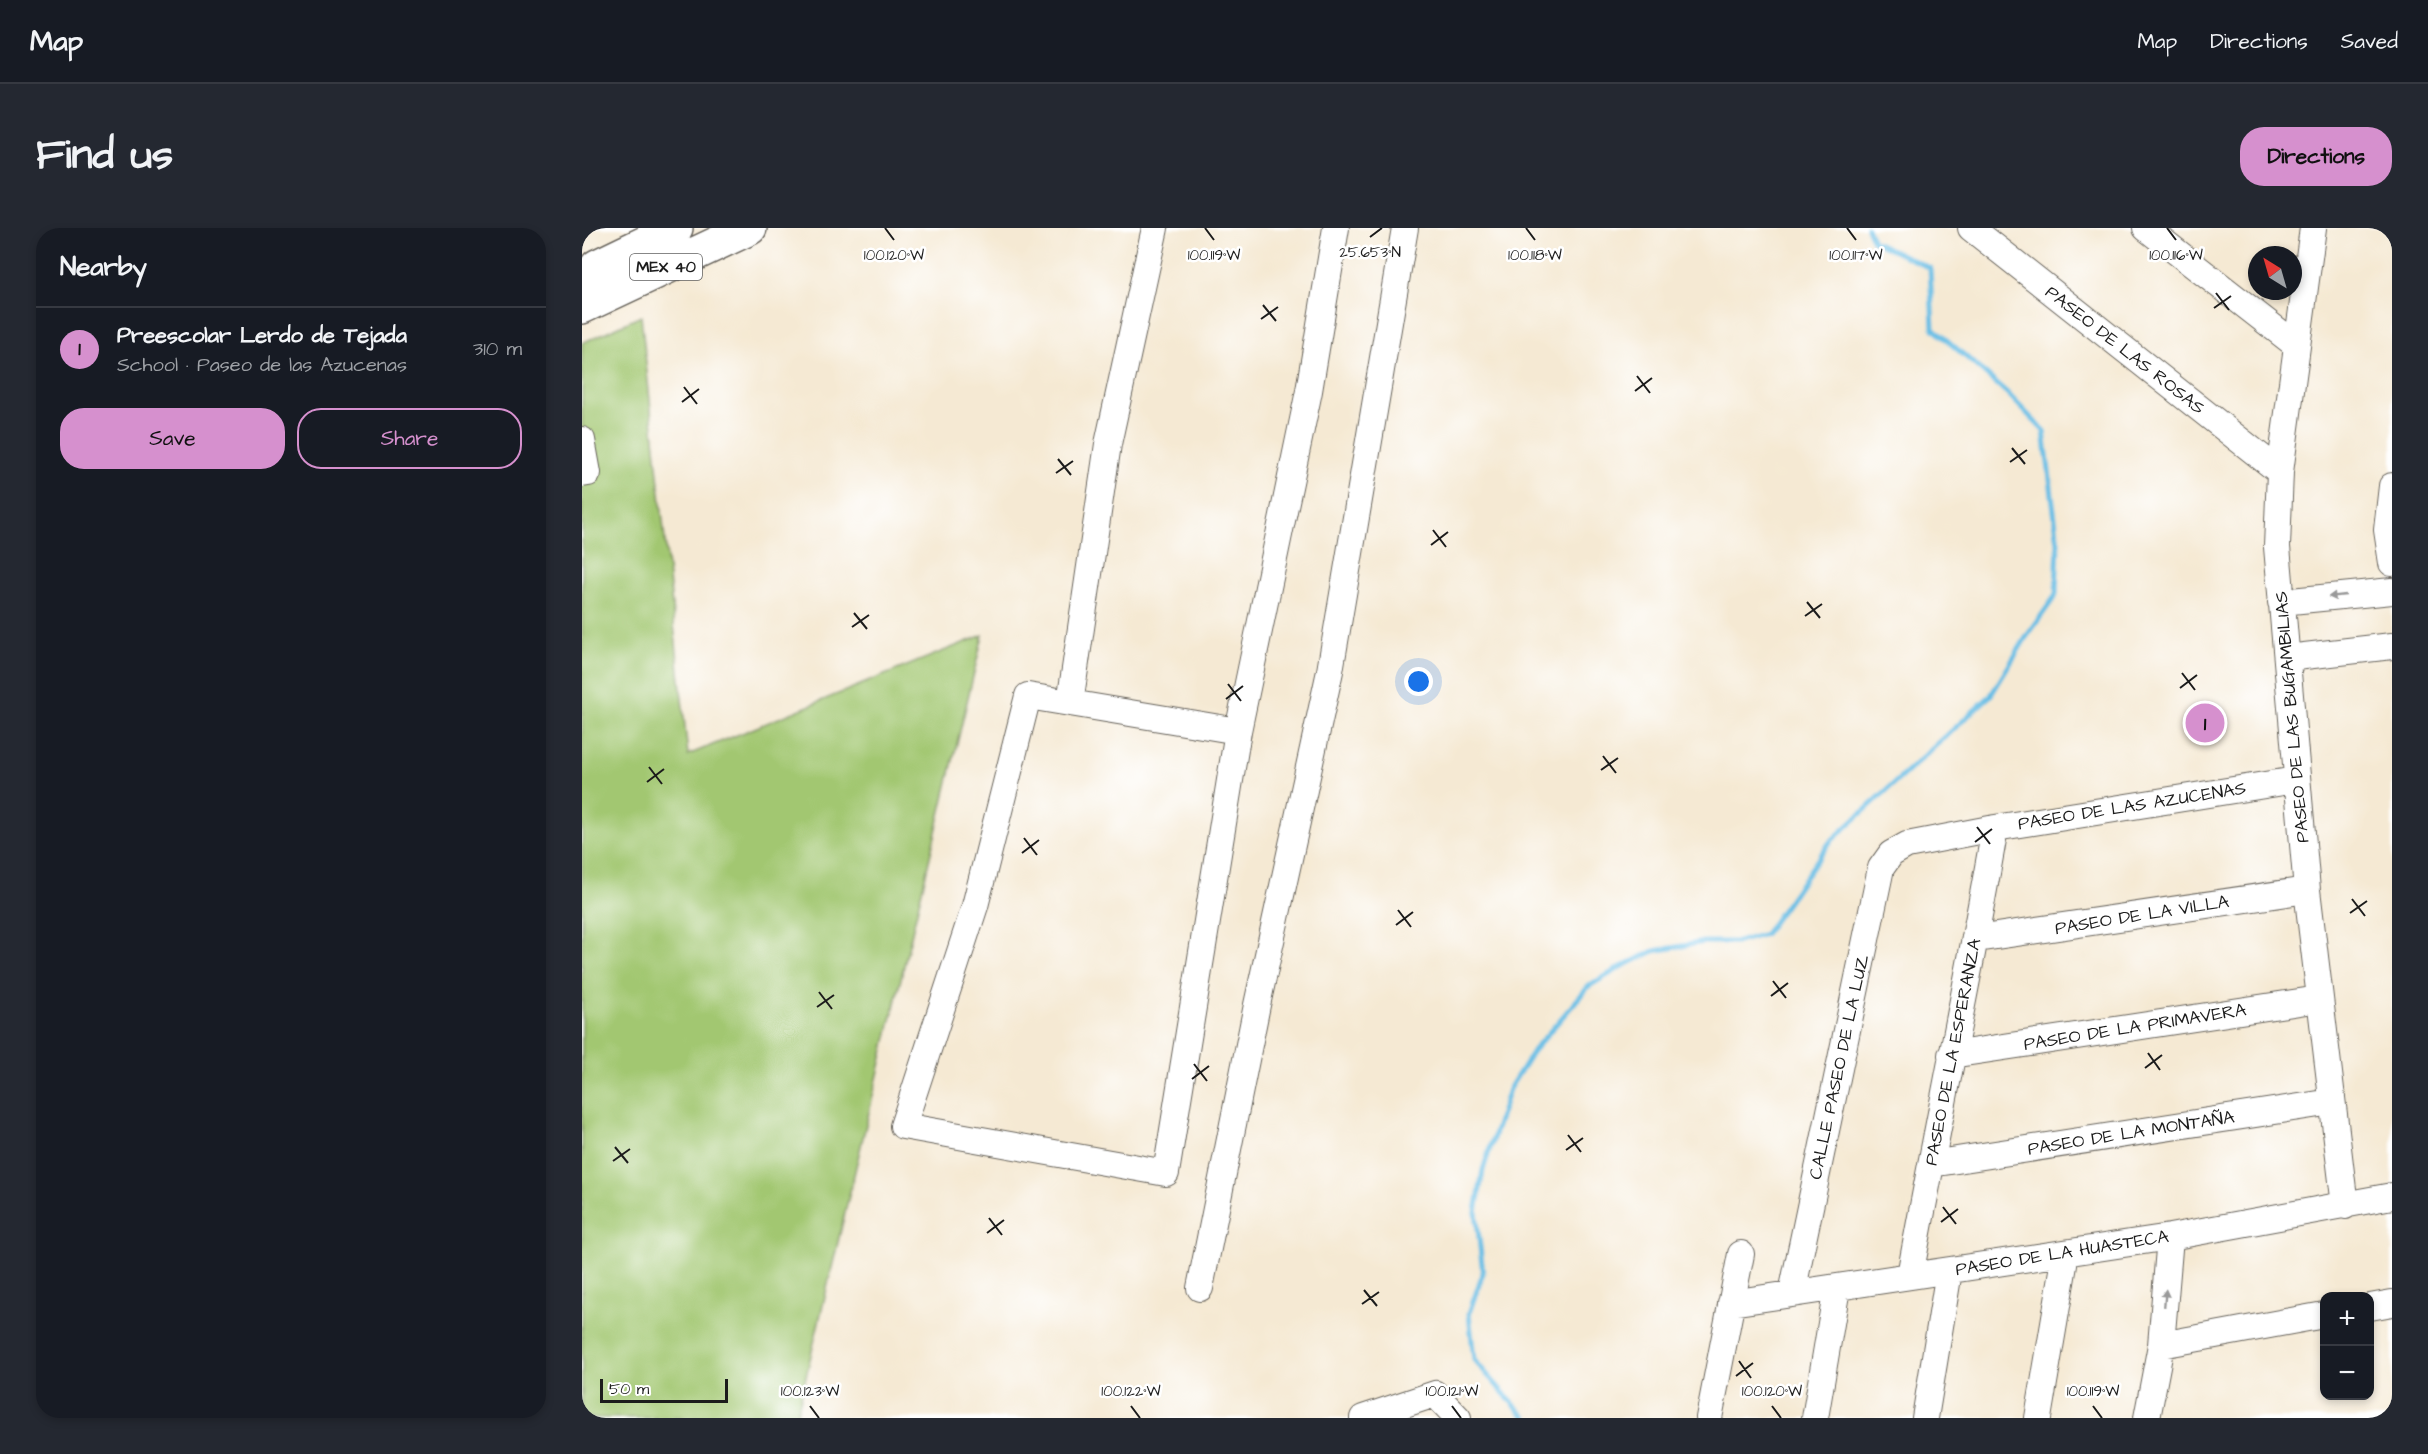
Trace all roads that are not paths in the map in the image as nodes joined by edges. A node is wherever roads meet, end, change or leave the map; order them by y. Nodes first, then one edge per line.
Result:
1 (750, 228) edge
2 (1155, 228) edge
3 (1336, 228) edge
4 (1405, 228) edge
5 (1971, 228) edge
6 (2146, 228) edge
7 (2313, 228) edge
8 (683, 242) edge
9 (582, 275) edge
10 (582, 306) edge
11 (2296, 345) junction
12 (582, 440) edge
13 (2280, 472) junction
14 (582, 474) edge
15 (2392, 486) edge
16 (2392, 563) edge
17 (2392, 591) edge
18 (2281, 602) junction
19 (2392, 646) edge
20 (2287, 658) junction
21 (1070, 703) junction
22 (1238, 731) junction
23 (2296, 780) junction
24 (1995, 828) junction
25 (1899, 849) joint
26 (2307, 890) junction
27 (1976, 939) junction
28 (2319, 999) junction
29 (1951, 1055) junction
30 (2332, 1102) junction
31 (1930, 1164) junction
32 (2392, 1196) edge
33 (2345, 1206) junction
34 (2170, 1237) junction
35 (1741, 1254) dead end
36 (2066, 1254) junction
37 (1949, 1271) junction
38 (1910, 1276) junction
39 (1200, 1288) dead end
40 (1837, 1288) junction
41 (1792, 1293) junction
42 (1731, 1303) junction
43 (2392, 1303) edge
44 (2374, 1306) edge
45 (2320, 1316) edge
46 (2161, 1345) junction
47 (1363, 1418) edge
48 (1458, 1418) edge
49 (1709, 1418) edge
50 (1815, 1418) edge
51 (1925, 1418) edge
52 (2038, 1418) edge
53 (2147, 1418) edge

1 - 8 main road, MEX 40
2 - 21 street
3 - 22 street
4 - 39 street
5 - 13 street, PASEO DE LAS ROSAS
6 - 11 street
7 - 11 street, PASEO DE LAS BUGAMBILIAS
8 - 9 main road
8 - 10 main road, MEX 40
11 - 13 street, PASEO DE LAS BUGAMBILIAS
12 - 14 street
13 - 18 street, PASEO DE LAS BUGAMBILIAS
15 - 16 street
17 -> 18 street
18 - 20 street, PASEO DE LAS BUGAMBILIAS
19 - 20 street
20 - 23 street, PASEO DE LAS BUGAMBILIAS
21 - 22 street
21 - 22 street
23 - 24 street, PASEO DE LAS AZUCENAS
23 - 26 street, PASEO DE LAS BUGAMBILIAS
24 - 25 street, PASEO DE LAS AZUCENAS
24 - 27 street, PASEO DE LA ESPERANZA
25 - 41 street, CALLE PASEO DE LA LUZ
26 - 27 street, PASEO DE LA VILLA
26 - 28 street, PASEO DE LAS BUGAMBILIAS
27 - 29 street, PASEO DE LA ESPERANZA
28 - 29 street, PASEO DE LA PRIMAVERA
28 - 30 street, PASEO DE LAS BUGAMBILIAS
29 - 31 street, PASEO DE LA ESPERANZA
30 - 31 street, PASEO DE LA MONTAÑA
30 - 33 street, PASEO DE LAS BUGAMBILIAS
31 - 38 street, PASEO DE LA ESPERANZA
32 - 33 street, PASEO DE LA HUASTECA
33 - 34 street, PASEO DE LA HUASTECA
34 - 36 street, PASEO DE LA HUASTECA
46 -> 34 street
35 - 42 street
36 - 37 street, PASEO DE LA HUASTECA
36 - 52 street
37 - 38 street, PASEO DE LA HUASTECA
37 - 51 street
38 - 40 street, PASEO DE LA HUASTECA
40 - 41 street, PASEO DE LA HUASTECA
40 - 50 street
41 - 42 street, PASEO DE LA HUASTECA
42 - 49 street
43 - 44 street
45 - 46 street
46 - 53 street
47 - 48 street

